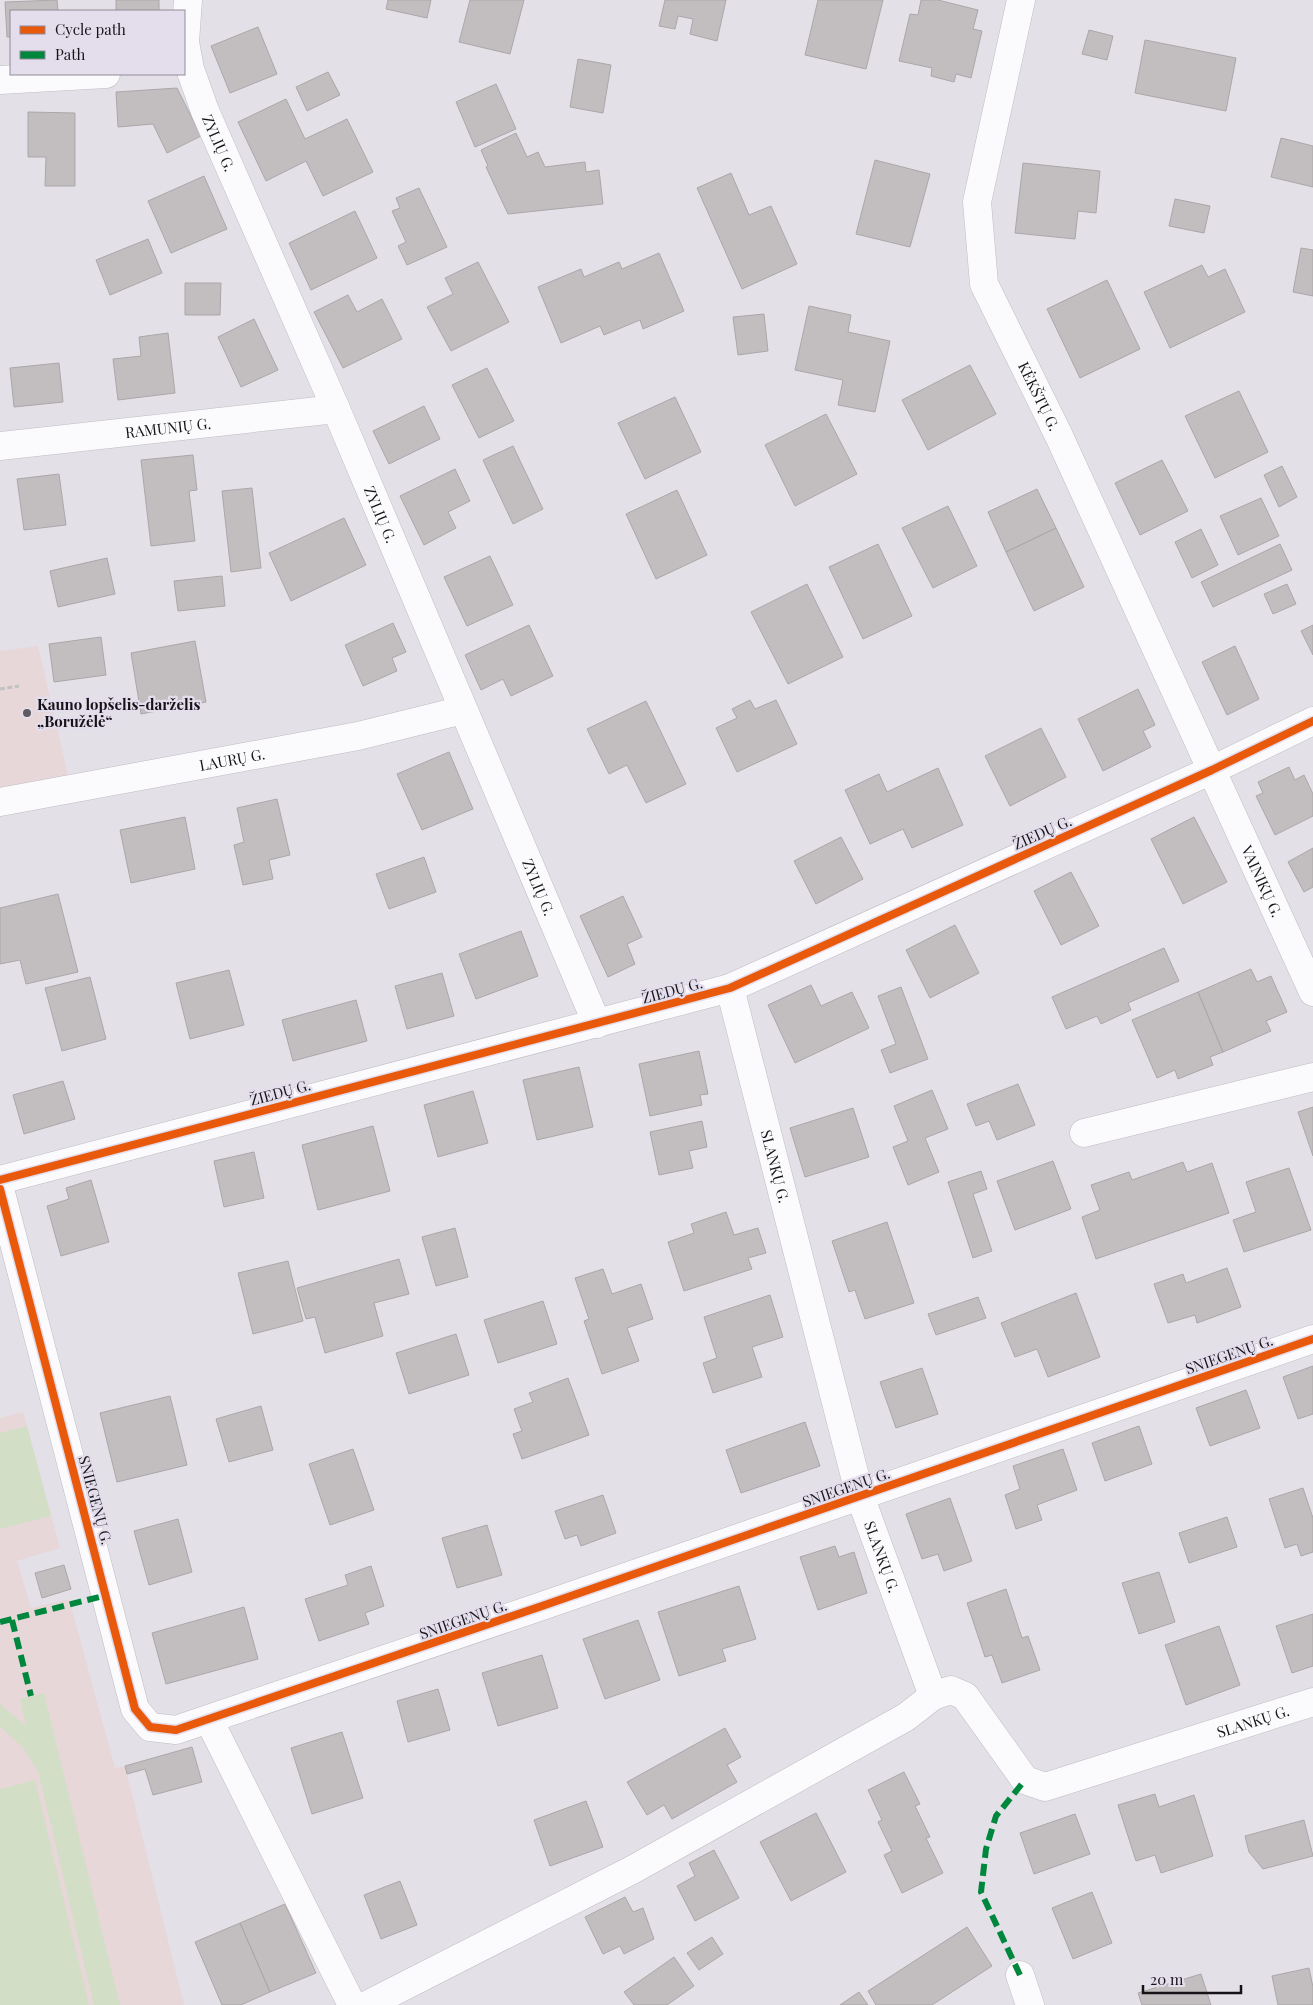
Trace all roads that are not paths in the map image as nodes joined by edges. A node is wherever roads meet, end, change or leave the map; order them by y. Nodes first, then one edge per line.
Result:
1 (188, 0) edge
2 (1021, 0) edge
3 (187, 69) edge
4 (88, 75) edge
5 (0, 80) edge
6 (336, 409) junction
7 (0, 446) edge
8 (463, 710) junction
9 (1313, 721) edge
10 (1212, 770) junction
11 (0, 802) edge
12 (730, 988) junction
13 (1313, 992) edge
14 (597, 1024) junction
15 (1313, 1077) edge
16 (1084, 1133) dead end
17 (0, 1180) edge
18 (0, 1189) edge
19 (1313, 1339) edge
20 (860, 1496) junction
21 (933, 1696) junction
22 (1313, 1702) edge
23 (209, 1720) junction
24 (1020, 1975) dead end
25 (352, 2005) edge
26 (367, 2005) edge
27 (1030, 2005) edge

1 - 3 street, ZYLIŲ G.
2 - 10 street, KĖKŠTŲ G.
3 - 6 street, ZYLIŲ G.
4 - 5 street
6 - 7 street, RAMUNIŲ G.
6 - 8 street, ZYLIŲ G.
8 - 11 street, LAURŲ G.
8 - 14 street, ZYLIŲ G.
9 - 10 street, ŽIEDŲ G.
10 - 12 street, ŽIEDŲ G.
10 - 13 street, VAINIKŲ G.
12 - 14 street, ŽIEDŲ G.
12 - 20 street, SLANKŲ G.
14 - 17 street, ŽIEDŲ G.
15 - 16 street
18 - 23 street, SNIEGENŲ G.
19 - 20 street, SNIEGENŲ G.
20 - 21 street, SLANKŲ G.
20 - 23 street, SNIEGENŲ G.
21 - 22 street, SLANKŲ G.
21 - 26 street
23 - 25 street
24 - 27 street

